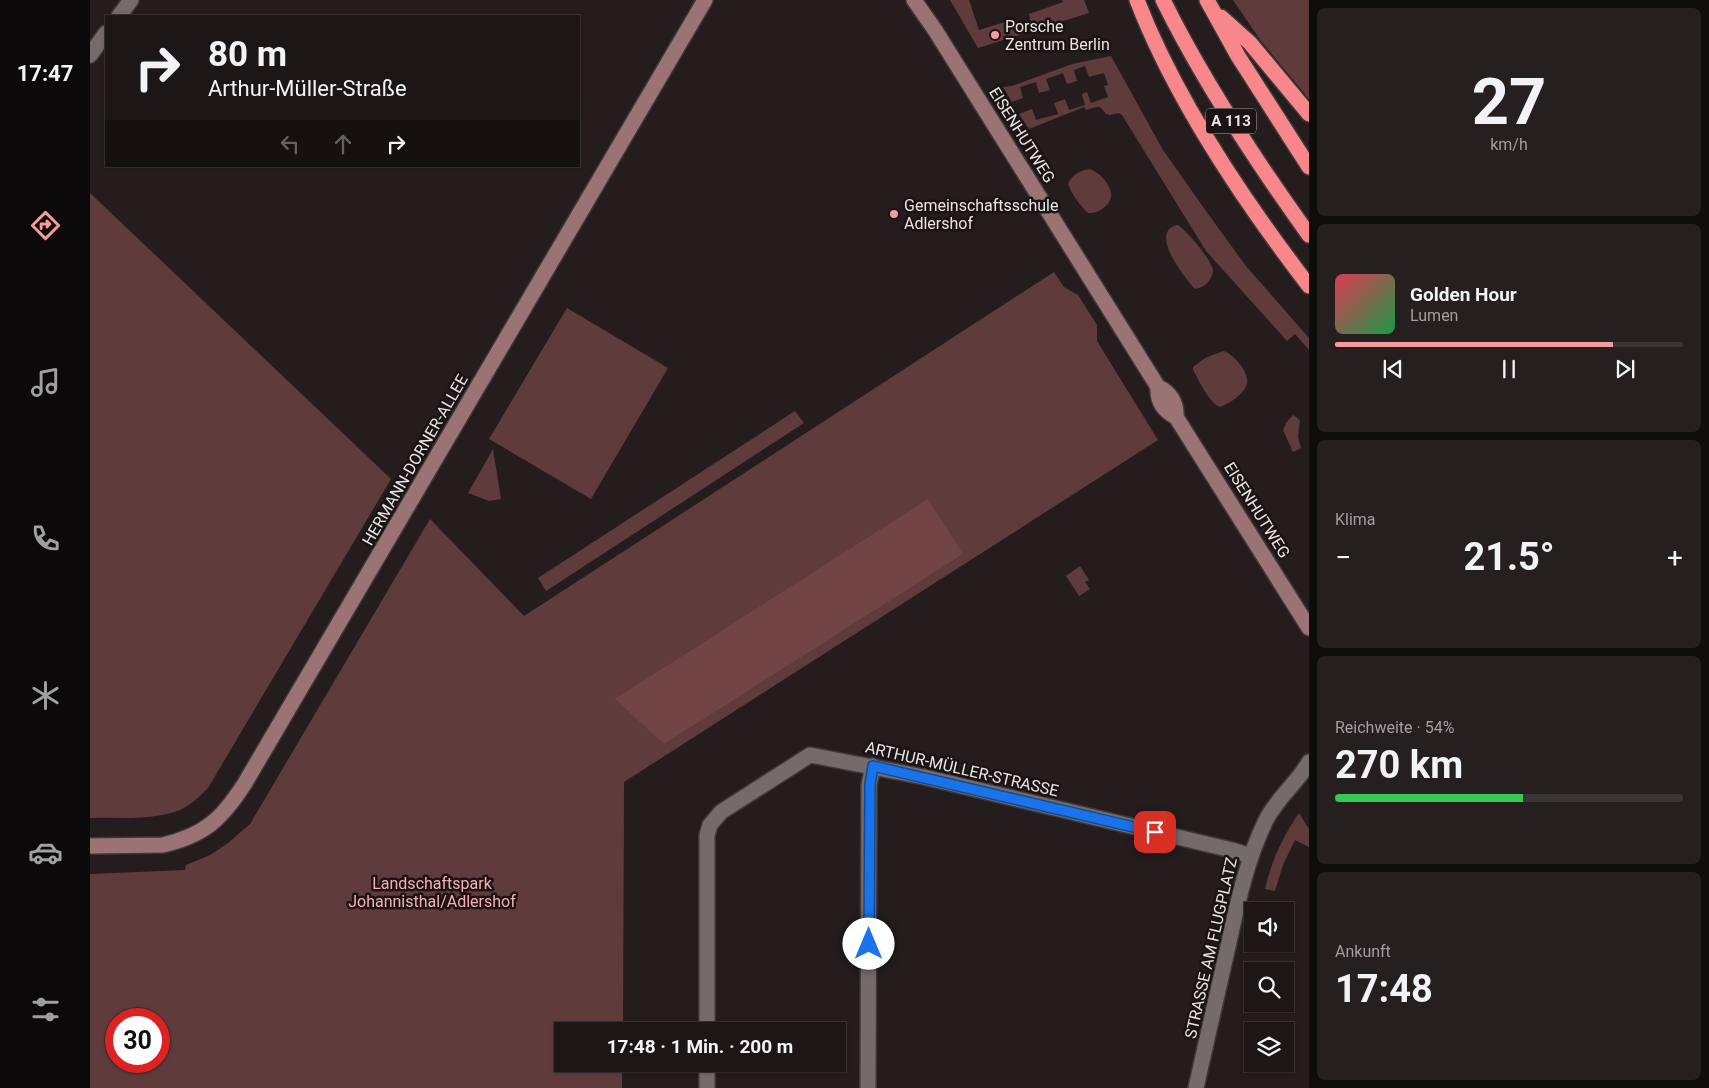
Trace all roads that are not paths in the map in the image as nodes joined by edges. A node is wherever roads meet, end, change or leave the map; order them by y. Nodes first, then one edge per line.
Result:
1 (131, 0) edge
2 (705, 0) edge
3 (914, 0) edge
4 (922, 0) edge
5 (1137, 0) edge
6 (1163, 0) edge
7 (1209, 4) edge
8 (120, 15) edge
9 (935, 30) junction
10 (105, 34) edge
11 (90, 55) edge
12 (1309, 114) edge
13 (1309, 167) edge
14 (1309, 235) edge
15 (1309, 286) edge
16 (1308, 626) edge
17 (873, 766) junction
18 (1307, 767) edge
19 (90, 846) edge
20 (1250, 856) junction
21 (707, 1022) edge
22 (707, 1072) edge
23 (707, 1088) edge
24 (868, 1088) edge
25 (1196, 1088) edge

1 - 8 street
2 - 19 street, HERMANN-DORNER-ALLEE
3 - 9 street, EISENHUTWEG
4 - 9 street, EISENHUTWEG
5 - 15 highway
6 - 14 highway, A 113
7 - 12 highway
7 - 13 highway, A 113
9 - 16 street, EISENHUTWEG
10 - 11 street
17 - 20 street, ARTHUR-MÜLLER-STRASSE
17 - 21 street, ARTHUR-MÜLLER-STRASSE
17 - 24 street
18 - 20 street, STRASSE AM FLUGPLATZ
20 - 25 street, STRASSE AM FLUGPLATZ
22 - 23 street

